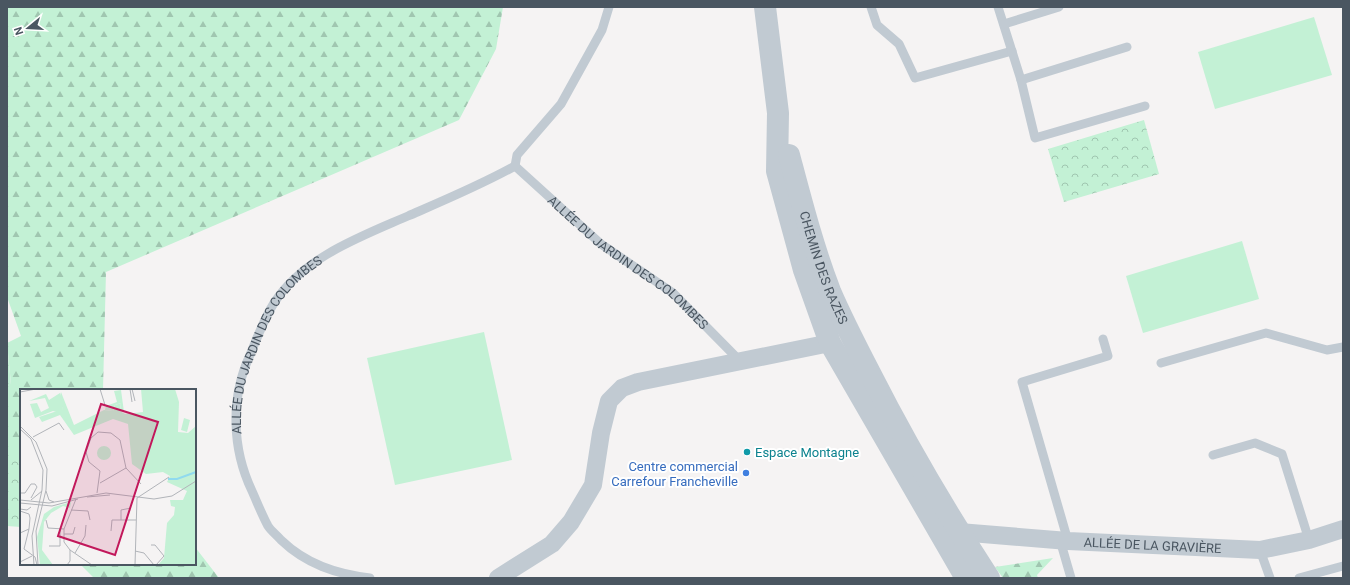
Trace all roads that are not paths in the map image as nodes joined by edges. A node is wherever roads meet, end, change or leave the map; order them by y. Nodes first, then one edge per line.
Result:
1 (609, 7) edge
2 (764, 7) edge
3 (871, 7) edge
4 (998, 7) edge
5 (1059, 7) edge
6 (1004, 24) junction
7 (1127, 47) dead end
8 (1012, 51) junction
9 (1021, 80) junction
10 (1145, 106) dead end
11 (778, 113) junction
12 (515, 166) junction
13 (1103, 339) dead end
14 (830, 343) junction
15 (1343, 346) edge
16 (739, 360) junction
17 (1161, 363) dead end
18 (891, 414) junction
19 (1213, 455) dead end
20 (900, 463) junction
21 (1343, 529) edge
22 (959, 532) junction
23 (1064, 540) junction
24 (1309, 540) junction
25 (1260, 550) junction
26 (1343, 566) edge
27 (370, 578) edge
28 (498, 578) edge
29 (966, 578) edge
30 (989, 578) edge
31 (1071, 578) edge
32 (1270, 578) edge
33 (1299, 578) edge

1 - 12 lane
2 - 11 street, CHEMIN DES RAZES
3 - 8 lane
4 - 6 lane
5 - 6 lane
6 - 8 lane
7 - 9 lane
8 - 9 lane
9 - 10 lane
11 - 14 street, CHEMIN DES RAZES
11 - 18 street, CHEMIN DES RAZES
12 - 16 lane, ALLÉE DU JARDIN DES COLOMBES
12 - 27 lane, ALLÉE DU JARDIN DES COLOMBES
13 - 23 lane
14 - 16 street
14 - 18 street, CHEMIN DES RAZES
14 - 20 street, CHEMIN DES RAZES
15 - 17 lane
16 - 28 street
18 - 22 street, CHEMIN DES RAZES
19 - 24 lane
20 - 22 street, CHEMIN DES RAZES
20 - 29 street, CHEMIN DES RAZES
21 - 24 street, ALLÉE DE LA GRAVIÈRE
22 - 23 street, ALLÉE DE LA GRAVIÈRE
22 - 30 street, CHEMIN DES RAZES
23 - 25 street, ALLÉE DE LA GRAVIÈRE
23 - 31 lane
24 - 25 street, ALLÉE DE LA GRAVIÈRE
25 - 32 lane
26 - 33 lane

